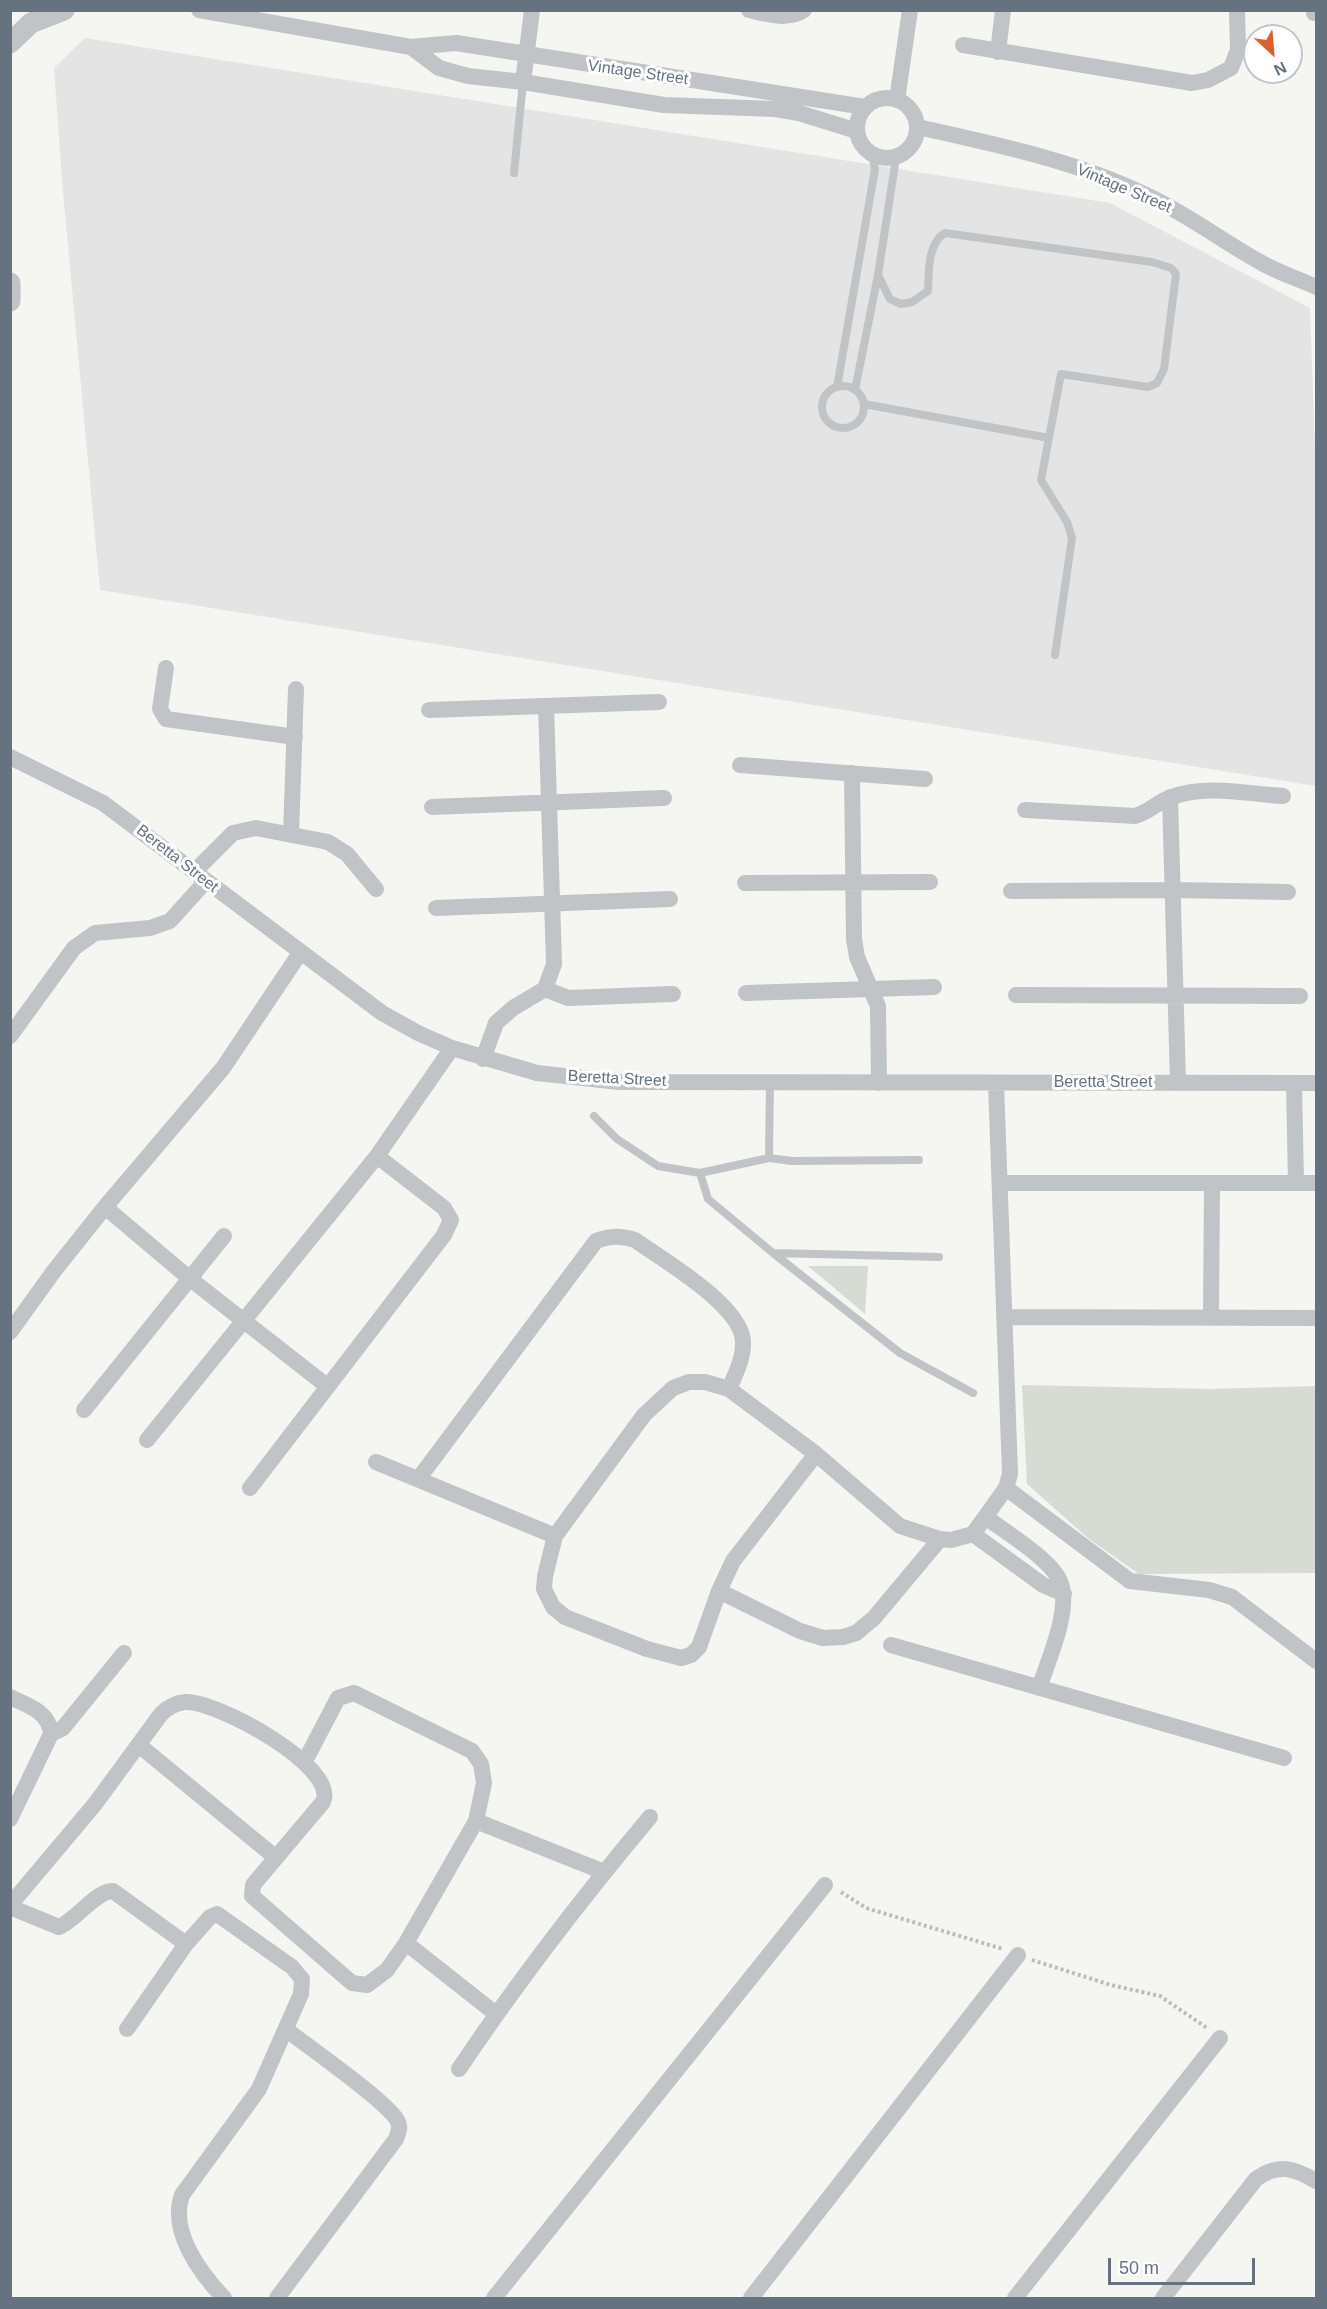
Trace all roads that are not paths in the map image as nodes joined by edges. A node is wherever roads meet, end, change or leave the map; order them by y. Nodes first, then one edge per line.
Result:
1 (64, 10) edge
2 (199, 10) edge
3 (532, 10) edge
4 (749, 10) edge
5 (804, 10) edge
6 (910, 10) edge
7 (1003, 10) edge
8 (1237, 10) edge
9 (10, 43) edge
10 (963, 45) dead end
11 (411, 47) junction
12 (998, 52) junction
13 (526, 56) junction
14 (524, 82) junction
15 (897, 100) junction
16 (865, 106) junction
17 (918, 126) junction
18 (857, 131) junction
19 (872, 155) junction
20 (896, 158) junction
21 (514, 173) dead end
22 (878, 275) junction
23 (10, 283) edge
24 (1317, 286) edge
25 (10, 301) edge
26 (837, 387) junction
27 (855, 390) junction
28 (864, 404) junction
29 (1049, 438) junction
30 (1055, 655) dead end
31 (166, 668) dead end
32 (296, 689) dead end
33 (659, 702) dead end
34 (546, 706) junction
35 (429, 710) dead end
36 (294, 736) junction
37 (10, 757) edge
38 (740, 765) dead end
39 (852, 773) junction
40 (925, 778) dead end
41 (1283, 796) dead end
42 (1170, 797) junction
43 (664, 798) dead end
44 (548, 803) junction
45 (432, 807) dead end
46 (1025, 810) dead end
47 (291, 835) junction
48 (200, 876) junction
49 (853, 882) junction
50 (930, 882) dead end
51 (745, 884) dead end
52 (376, 889) dead end
53 (1174, 890) junction
54 (1011, 891) dead end
55 (1288, 892) dead end
56 (670, 898) dead end
57 (552, 903) junction
58 (436, 908) dead end
59 (300, 953) junction
60 (934, 987) dead end
61 (545, 988) junction
62 (872, 989) junction
63 (746, 993) dead end
64 (673, 994) dead end
65 (1016, 995) dead end
66 (1176, 996) junction
67 (1300, 996) dead end
68 (10, 1036) edge
69 (452, 1048) junction
70 (483, 1059) junction
71 (770, 1082) junction
72 (879, 1083) junction
73 (996, 1083) junction
74 (1178, 1083) junction
75 (1294, 1083) junction
76 (1317, 1083) edge
77 (594, 1116) dead end
78 (377, 1156) junction
79 (769, 1158) junction
80 (919, 1160) dead end
81 (700, 1173) junction
82 (1000, 1183) junction
83 (1212, 1183) junction
84 (1317, 1183) edge
85 (1296, 1184) junction
86 (105, 1208) junction
87 (224, 1236) dead end
88 (773, 1253) junction
89 (939, 1257) dead end
90 (189, 1278) junction
91 (1004, 1317) junction
92 (1211, 1318) junction
93 (1317, 1318) edge
94 (242, 1320) junction
95 (10, 1332) edge
96 (327, 1386) junction
97 (729, 1389) junction
98 (973, 1393) dead end
99 (84, 1410) dead end
100 (147, 1440) dead end
101 (816, 1454) junction
102 (376, 1462) dead end
103 (419, 1478) junction
104 (250, 1488) dead end
105 (1006, 1488) junction
106 (987, 1518) junction
107 (972, 1534) junction
108 (555, 1536) junction
109 (940, 1539) junction
110 (719, 1591) junction
111 (1064, 1594) junction
112 (891, 1645) dead end
113 (124, 1653) dead end
114 (1317, 1661) edge
115 (1039, 1689) junction
116 (10, 1697) edge
117 (51, 1734) junction
118 (140, 1746) junction
119 (1284, 1758) dead end
120 (304, 1761) junction
121 (650, 1817) dead end
122 (10, 1819) edge
123 (476, 1821) junction
124 (275, 1857) junction
125 (604, 1872) junction
126 (825, 1885) dead end
127 (10, 1906) edge
128 (186, 1944) junction
129 (406, 1944) junction
130 (1018, 1954) dead end
131 (496, 2014) junction
132 (127, 2029) dead end
133 (287, 2030) junction
134 (1220, 2038) dead end
135 (459, 2069) dead end
136 (1317, 2181) edge
137 (224, 2298) edge
138 (277, 2298) edge
139 (494, 2298) edge
140 (751, 2298) edge
141 (1016, 2298) edge
142 (1163, 2298) edge

1 - 9 street
2 - 11 street, Vintage Street
3 - 13 street
4 - 5 street
6 - 15 street
7 - 12 street
8 - 12 street
10 - 12 street
11 - 13 street, Vintage Street
11 - 14 street, Vintage Street
13 - 14 street
13 - 16 street, Vintage Street
14 - 18 street, Vintage Street
14 - 21 lane
15 - 16 street
15 - 17 street
16 - 18 street
17 - 20 street
17 - 24 street, Vintage Street
18 - 19 street
19 - 20 street
19 - 26 lane
20 - 22 lane
22 - 27 lane
22 - 29 lane
23 - 25 street
26 - 27 lane
26 - 28 lane
27 - 28 lane
28 - 29 lane
29 - 30 lane
31 - 36 street
32 - 36 street
33 - 34 street
34 - 35 street
34 - 44 street
36 - 47 street
37 - 48 street, Beretta Street
38 - 39 street
39 - 40 street
39 - 49 street
41 - 42 street
42 - 46 street
42 - 53 street
43 - 44 street
44 - 45 street
44 - 57 street
47 - 48 street
47 - 52 street
48 - 59 street, Beretta Street
48 - 68 street
49 - 50 street
49 - 51 street
49 - 62 street
53 - 54 street
53 - 55 street
53 - 66 street
56 - 57 street
57 - 58 street
57 - 61 street
59 - 69 street, Beretta Street
59 - 86 street
60 - 62 street
61 - 64 street
61 - 70 street
62 - 63 street
62 - 72 street
65 - 66 street
66 - 67 street
66 - 74 street
69 - 70 street, Beretta Street
69 - 78 street
70 - 71 street, Beretta Street
71 - 72 street, Beretta Street
71 - 79 lane
72 - 73 street, Beretta Street
73 - 74 street, Beretta Street
73 - 82 street
74 - 75 street, Beretta Street
75 - 76 street, Beretta Street
75 - 85 street
77 - 81 lane
78 - 94 street
78 - 96 street
79 - 80 lane
79 - 81 lane
81 - 88 lane
82 - 83 street
82 - 91 street
83 - 85 street
83 - 92 street
84 - 85 street
86 - 90 street
86 - 95 street
87 - 90 street
88 - 89 lane
88 - 98 lane
90 - 94 street
90 - 99 street
91 - 92 street
91 - 105 street
92 - 93 street
94 - 96 street
94 - 100 street
96 - 104 street
97 - 101 street
97 - 103 street
97 - 108 street
101 - 109 street
101 - 110 street
102 - 103 street
103 - 108 street
105 - 106 street
105 - 114 street
106 - 107 street
106 - 111 street
107 - 109 street
107 - 111 street
108 - 110 street
109 - 110 street
111 - 115 street
112 - 115 street
113 - 117 street
115 - 119 street
116 - 117 street
117 - 122 street
118 - 120 street
118 - 124 street
118 - 127 street
120 - 123 street
120 - 124 street
121 - 125 street
123 - 125 street
123 - 129 street
124 - 129 street
125 - 131 street
126 - 139 street
127 - 128 street
128 - 132 street
128 - 133 street
129 - 131 street
130 - 140 street
131 - 135 street
133 - 137 street
133 - 138 street
134 - 141 street
136 - 142 street

